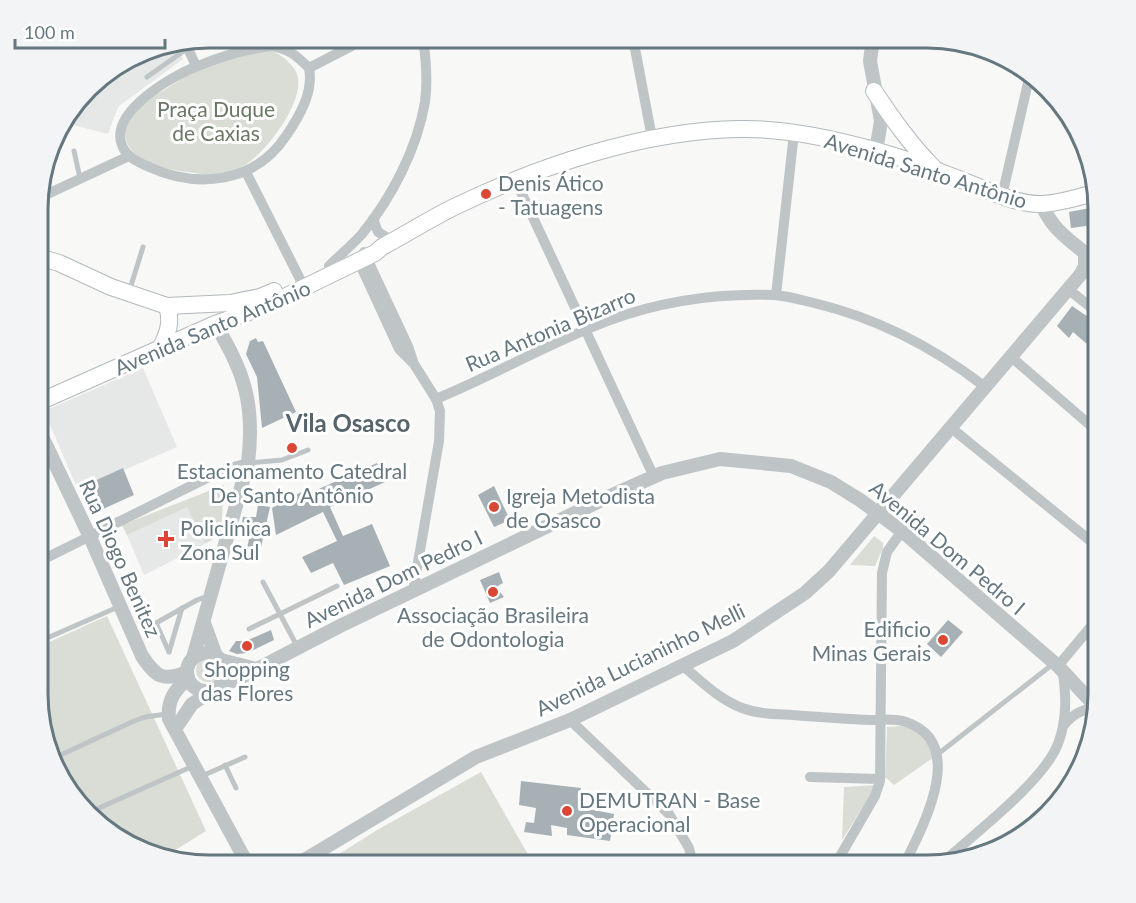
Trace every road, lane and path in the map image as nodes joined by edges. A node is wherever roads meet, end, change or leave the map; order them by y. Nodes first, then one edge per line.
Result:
1 (260, 48) edge
2 (285, 48) edge
3 (348, 48) edge
4 (424, 48) edge
5 (635, 48) edge
6 (872, 48) edge
7 (188, 49) edge
8 (179, 51) edge
9 (196, 66) junction
10 (309, 68) junction
11 (147, 77) dead end
12 (1028, 83) edge
13 (874, 91) junction
14 (794, 132) junction
15 (652, 138) junction
16 (74, 151) dead end
17 (876, 151) junction
18 (129, 156) junction
19 (935, 170) junction
20 (246, 172) junction
21 (80, 179) junction
22 (516, 181) junction
23 (49, 193) edge
24 (1087, 195) edge
25 (1002, 196) junction
26 (1041, 204) junction
27 (373, 219) junction
28 (388, 244) junction
29 (143, 247) dead end
30 (1085, 253) junction
31 (1088, 255) edge
32 (361, 256) junction
33 (48, 260) edge
34 (329, 266) junction
35 (300, 279) junction
36 (1068, 289) junction
37 (129, 294) junction
38 (776, 295) junction
39 (167, 306) junction
40 (1088, 306) edge
41 (215, 324) junction
42 (586, 330) junction
43 (161, 347) junction
44 (1011, 356) junction
45 (984, 386) junction
46 (48, 398) edge
47 (436, 399) junction
48 (1088, 423) edge
49 (950, 427) junction
50 (48, 447) edge
51 (308, 450) dead end
52 (248, 463) junction
53 (654, 477) junction
54 (877, 512) junction
55 (902, 531) junction
56 (90, 537) junction
57 (1088, 539) edge
58 (48, 557) edge
59 (263, 582) dead end
60 (337, 586) dead end
61 (413, 591) junction
62 (212, 594) junction
63 (119, 606) junction
64 (183, 608) junction
65 (280, 614) junction
66 (204, 623) junction
67 (249, 629) dead end
68 (1088, 631) edge
69 (48, 638) edge
70 (298, 647) junction
71 (194, 658) junction
72 (218, 658) junction
73 (683, 666) junction
74 (1059, 667) junction
75 (256, 669) junction
76 (187, 675) junction
77 (216, 688) junction
78 (1088, 698) edge
79 (1087, 710) edge
80 (168, 713) junction
81 (570, 720) junction
82 (881, 720) junction
83 (1063, 726) junction
84 (175, 729) junction
85 (938, 754) junction
86 (61, 755) edge
87 (245, 757) dead end
88 (225, 765) junction
89 (197, 771) junction
90 (810, 777) dead end
91 (880, 779) junction
92 (236, 788) dead end
93 (97, 809) edge
94 (953, 853) edge
95 (243, 855) edge
96 (313, 855) edge
97 (691, 855) edge
98 (841, 855) edge
99 (908, 855) edge

1 - 9 street
2 - 10 street
3 - 10 street
4 - 27 street
5 - 15 street
6 - 13 street
7 - 9 street
8 - 11 lane
9 - 18 street
10 - 20 street
12 - 25 street
13 - 17 street
13 - 19 main road
14 - 15 main road, Avenida Santo Antônio
14 - 17 main road, Avenida Santo Antônio
14 - 38 street
15 - 22 main road, Avenida Santo Antônio
16 - 21 lane
17 - 19 main road, Avenida Santo Antônio
18 - 20 street
18 - 21 street
19 - 25 main road, Avenida Santo Antônio
20 - 35 street
21 - 23 street
22 - 28 main road, Avenida Santo Antônio
22 - 42 street
24 - 26 main road, Avenida Santo Antônio
25 - 26 main road, Avenida Santo Antônio
26 - 30 street
27 - 28 street
27 - 34 street
28 - 32 main road, Avenida Santo Antônio
29 - 37 lane
30 - 31 street
30 - 36 street, Avenida Lucianinho Melli
32 - 34 main road, Avenida Santo Antônio
32 - 41 main road, Avenida Santo Antônio
32 - 47 street
33 - 37 main road
34 - 35 main road, Avenida Santo Antônio
35 - 39 main road, Avenida Santo Antônio
36 - 40 street
36 - 44 street, Avenida Lucianinho Melli
37 - 39 main road
38 - 42 street, Rua Antonia Bizarro
38 - 45 street, Rua Antonia Bizarro
39 - 41 main road
39 - 43 main road
41 - 43 main road, Avenida Santo Antônio
41 - 52 street
42 - 47 street, Rua Antonia Bizarro
42 - 53 street
43 - 46 main road, Avenida Santo Antônio
44 - 45 street, Avenida Lucianinho Melli
44 - 48 street
45 - 49 street, Avenida Lucianinho Melli
47 - 61 street
49 - 54 street, Avenida Lucianinho Melli
49 - 57 street
50 - 56 street, Rua Diogo Benitez
51 - 52 lane
52 - 56 street
52 - 62 street
53 - 54 street, Avenida Dom Pedro I
53 - 61 street, Avenida Dom Pedro I
54 - 55 street, Avenida Dom Pedro I
54 - 73 street, Avenida Lucianinho Melli
55 - 74 street, Avenida Dom Pedro I
55 - 82 street
56 - 58 street
56 - 63 street, Rua Diogo Benitez
59 - 65 lane
60 - 65 lane
61 - 70 street, Avenida Dom Pedro I
62 - 64 lane
62 - 66 street
63 - 69 lane
63 - 76 street, Rua Diogo Benitez
64 - 64 lane
65 - 67 lane
65 - 70 lane
66 - 71 street
66 - 72 street
68 - 74 street
70 - 75 street, Avenida Dom Pedro I
71 - 72 street
71 - 76 street
72 - 75 street
72 - 77 street
73 - 81 street, Avenida Lucianinho Melli
73 - 82 street
74 - 78 street, Avenida Dom Pedro I
74 - 83 street
74 - 85 lane
75 - 77 street, Avenida Dom Pedro I
76 - 77 street
76 - 80 street
77 - 84 street
79 - 83 street
80 - 84 street
80 - 86 lane
81 - 96 street, Avenida Lucianinho Melli
81 - 97 street
82 - 85 street
82 - 91 street
83 - 94 street
84 - 89 street
85 - 99 street
87 - 88 lane
88 - 89 lane
88 - 92 lane
89 - 93 lane
89 - 95 street
90 - 91 street
91 - 98 street

